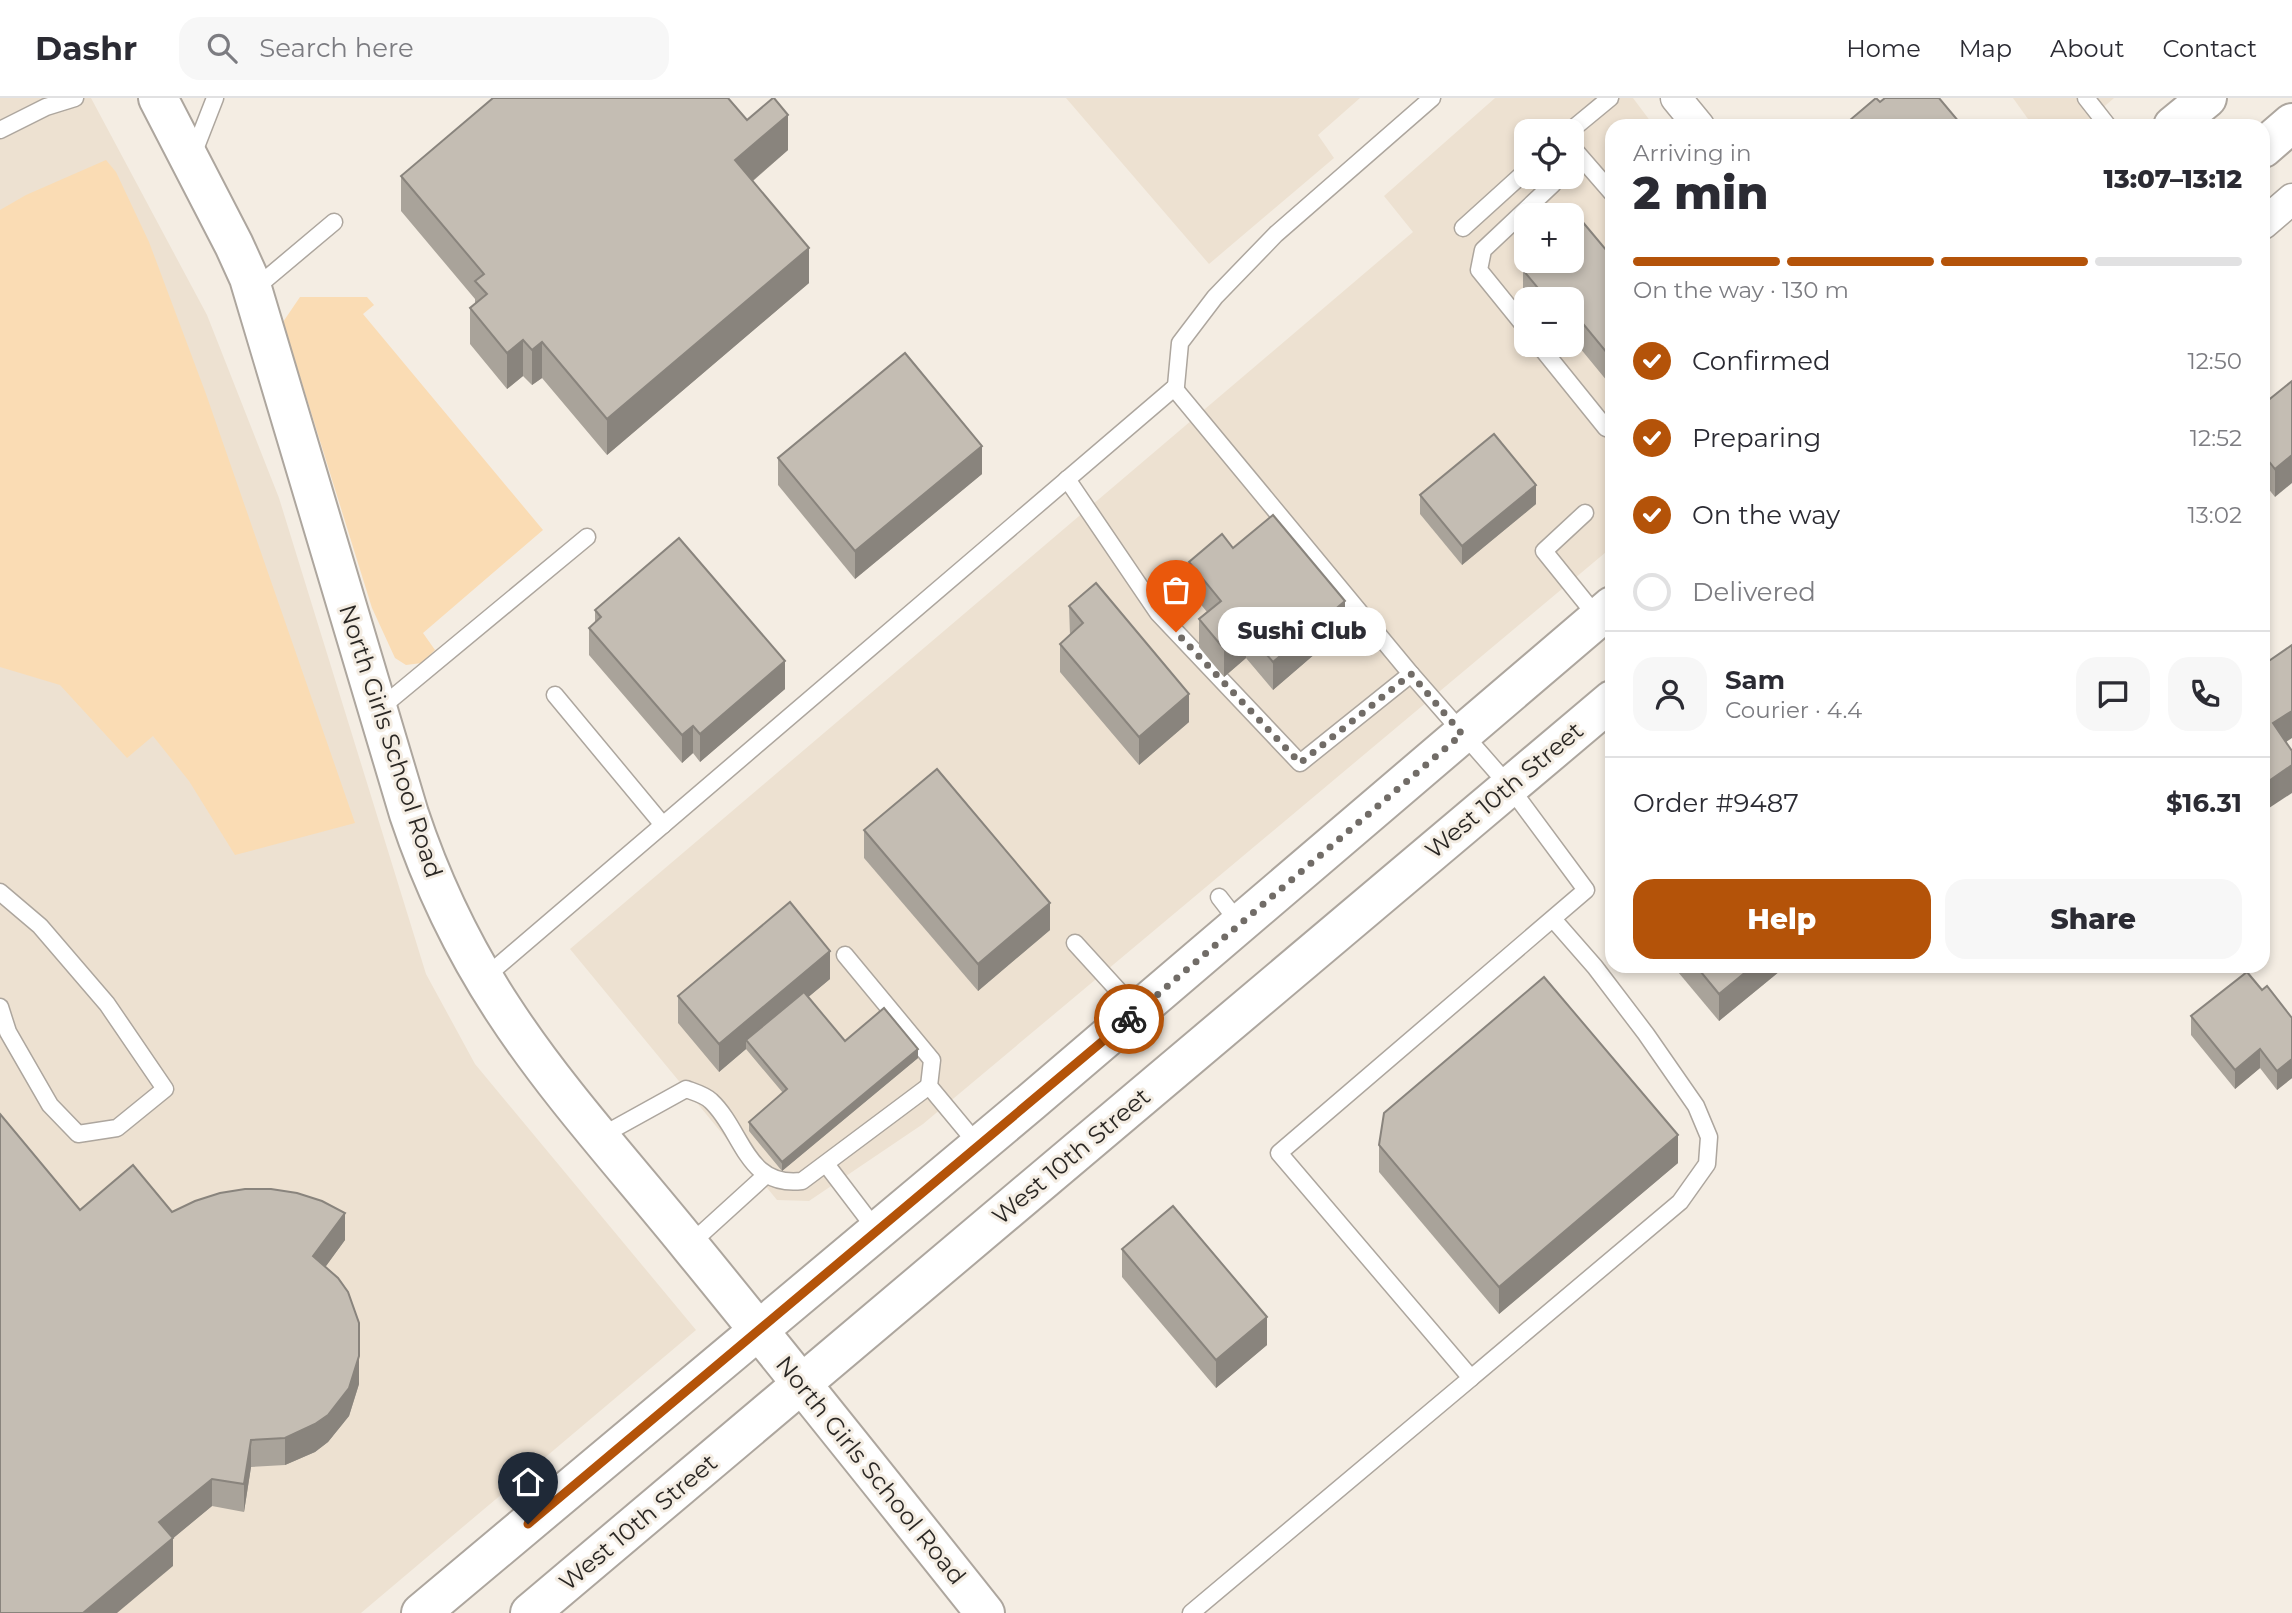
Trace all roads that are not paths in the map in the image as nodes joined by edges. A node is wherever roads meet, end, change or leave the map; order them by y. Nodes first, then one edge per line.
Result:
1 (75, 98) edge
2 (158, 98) edge
3 (215, 98) edge
4 (1432, 98) edge
5 (1610, 98) edge
6 (1676, 98) edge
7 (2086, 98) edge
8 (2207, 98) edge
9 (1584, 119) edge
10 (1693, 119) edge
11 (2102, 119) edge
12 (2182, 119) edge
13 (2292, 123) edge
14 (0, 130) edge
15 (2270, 142) edge
16 (191, 159) junction
17 (1584, 161) edge
18 (1514, 182) edge
19 (1605, 185) edge
20 (1548, 189) edge
21 (2292, 199) edge
22 (2270, 219) edge
23 (334, 222) dead end
24 (1463, 228) dead end
25 (253, 290) junction
26 (1514, 313) edge
27 (1549, 357) edge
28 (1174, 388) junction
29 (1605, 427) edge
30 (1067, 479) junction
31 (1585, 513) dead end
32 (587, 537) dead end
33 (1605, 612) edge
34 (1411, 674) junction
35 (555, 695) dead end
36 (1605, 705) edge
37 (378, 710) junction
38 (1462, 734) junction
39 (1509, 786) junction
40 (663, 825) junction
41 (0, 892) edge
42 (1553, 919) junction
43 (1075, 943) dead end
44 (845, 955) dead end
45 (484, 978) junction
46 (0, 1007) edge
47 (1137, 1011) junction
48 (929, 1086) junction
49 (601, 1136) junction
50 (978, 1145) junction
51 (826, 1164) junction
52 (766, 1175) junction
53 (877, 1231) junction
54 (690, 1245) junction
55 (759, 1330) junction
56 (1471, 1378) junction
57 (802, 1383) junction
58 (421, 1613) edge
59 (530, 1613) edge
60 (985, 1613) edge
61 (1191, 1613) edge

1 - 14 lane
2 - 16 main road, North Girls School Road
3 - 16 lane
4 - 28 lane
5 - 9 lane
6 - 10 street
7 - 11 lane
8 - 12 main road
13 - 15 main road
16 - 25 main road, North Girls School Road
17 - 19 lane
18 - 24 lane
20 - 26 lane
21 - 22 street
23 - 25 lane
25 - 37 main road, North Girls School Road
27 - 29 lane
28 - 30 lane
28 - 34 lane
30 - 34 lane
30 - 40 lane
31 - 33 lane
32 - 37 lane
33 - 38 main road
34 - 38 lane
35 - 40 lane
36 - 39 main road, West 10th Street
37 - 45 main road, North Girls School Road
38 - 39 lane
38 - 47 main road
39 - 42 lane
39 - 57 main road, West 10th Street
40 - 45 lane
41 - 46 lane
42 - 56 lane
42 - 56 lane
43 - 47 lane
44 - 48 lane
45 - 49 main road, North Girls School Road
47 - 50 main road
48 - 50 lane
48 - 51 lane
49 - 52 lane
49 - 54 main road, North Girls School Road
50 - 53 main road
51 - 52 lane
51 - 53 lane
52 - 54 lane
53 - 55 main road
54 - 55 main road, North Girls School Road
55 - 57 main road, North Girls School Road
55 - 58 main road
56 - 61 lane
57 - 59 main road, West 10th Street
57 - 60 main road, North Girls School Road

